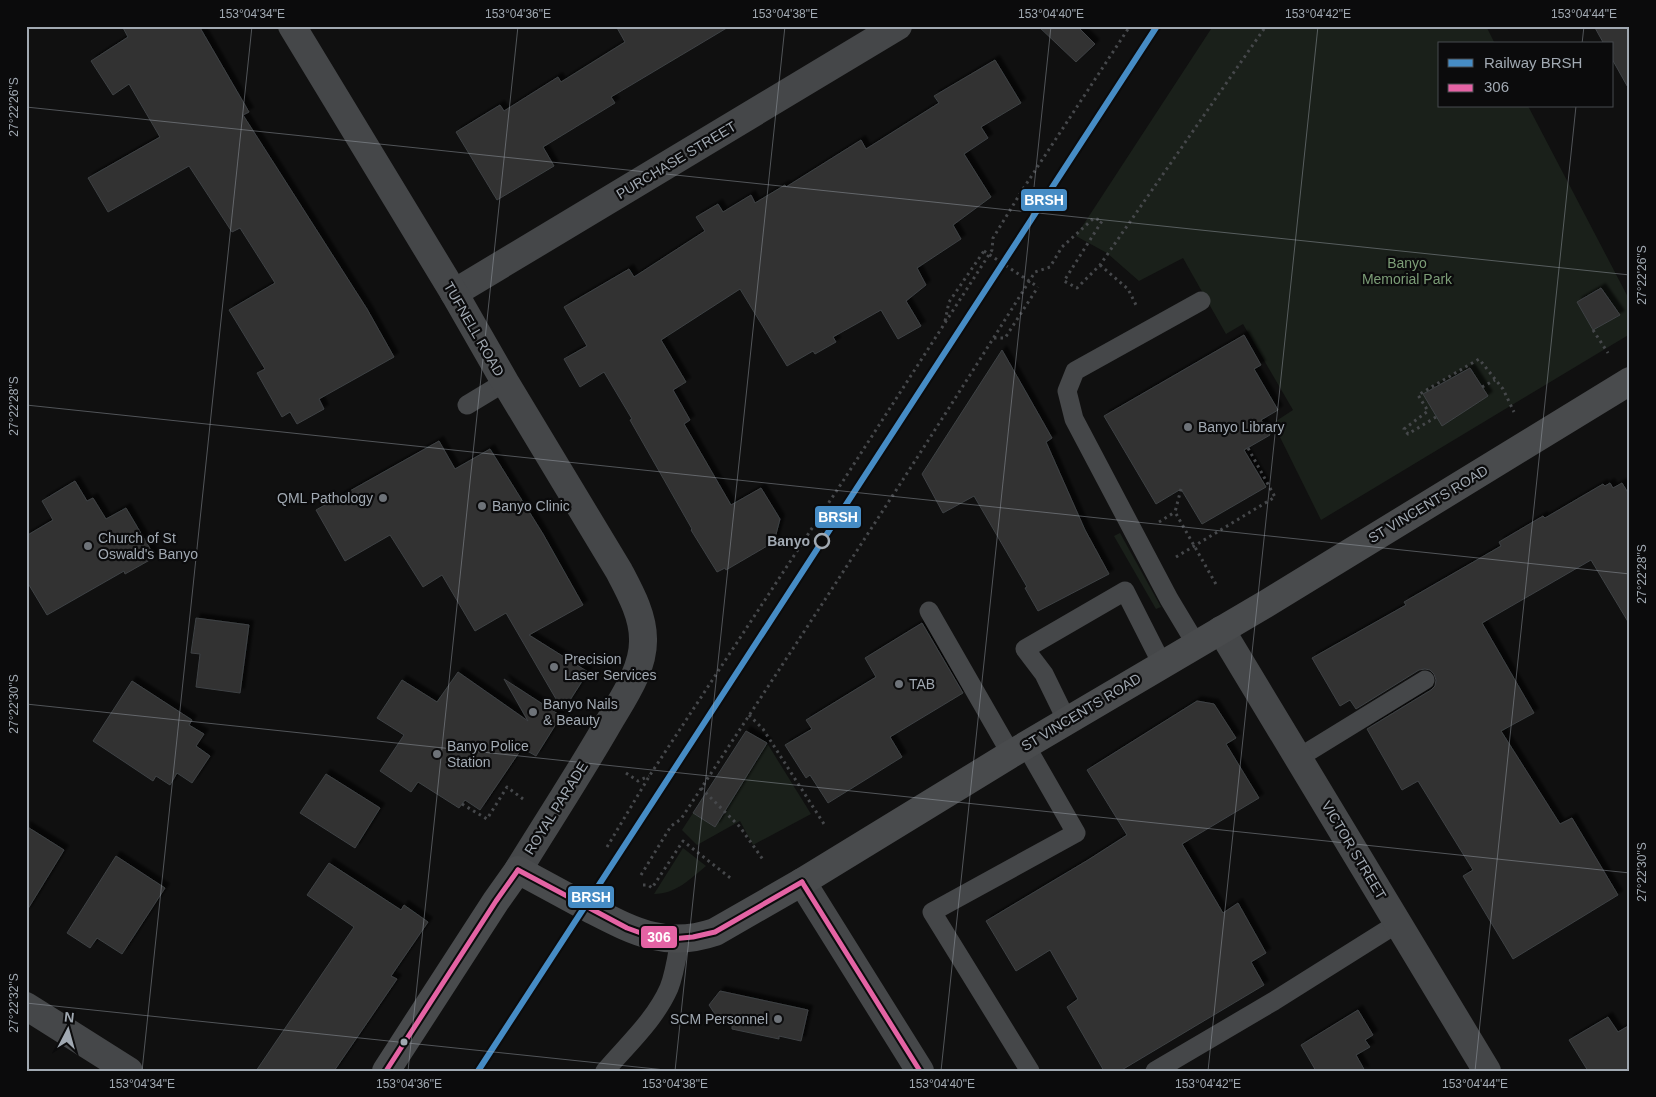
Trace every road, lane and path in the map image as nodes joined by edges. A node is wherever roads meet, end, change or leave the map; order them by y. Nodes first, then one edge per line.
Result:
1 (292, 26) edge
2 (898, 26) edge
3 (1130, 26) edge
4 (1266, 26) edge
5 (1100, 265) junction
6 (454, 293) junction
7 (1201, 301) dead end
8 (945, 323) junction
9 (1150, 330) junction
10 (1593, 330) dead end
11 (994, 338) junction
12 (1608, 353) dead end
13 (1495, 380) junction
14 (1630, 381) edge
15 (505, 382) junction
16 (1482, 387) dead end
17 (467, 405) dead end
18 (1514, 412) dead end
19 (1436, 417) dead end
20 (1248, 448) dead end
21 (1181, 489) dead end
22 (1194, 546) junction
23 (1169, 561) dead end
24 (1217, 586) dead end
25 (929, 611) dead end
26 (1221, 630) junction
27 (644, 638) joint
28 (1196, 644) junction
29 (1162, 664) junction
30 (1425, 680) dead end
31 (749, 716) junction
32 (1067, 721) junction
33 (1019, 750) junction
34 (1298, 758) junction
35 (626, 773) dead end
36 (650, 776) junction
37 (701, 788) junction
38 (523, 799) dead end
39 (462, 804) dead end
40 (824, 824) dead end
41 (607, 847) dead end
42 (764, 861) dead end
43 (518, 870) junction
44 (641, 874) dead end
45 (733, 880) dead end
46 (802, 882) junction
47 (642, 885) dead end
48 (1398, 924) junction
49 (680, 939) junction
50 (26, 1006) edge
51 (613, 1067) edge
52 (129, 1071) edge
53 (386, 1071) edge
54 (920, 1071) edge
55 (1030, 1071) edge
56 (1155, 1071) edge
57 (1487, 1071) edge

1 - 6 street, TUFNELL ROAD
2 - 6 street, PURCHASE STREET
3 - 8 path
4 - 5 path
5 - 9 path
5 - 11 path
6 - 15 street, TUFNELL ROAD
7 - 9 lane
8 - 11 path, bridge
8 - 36 path
9 - 28 lane
10 - 12 path
11 - 31 path
13 - 16 path
13 - 18 path
13 - 19 path
14 - 26 main road, ST VINCENTS ROAD
15 - 17 lane
15 - 27 street, TUFNELL ROAD
20 - 22 path
21 - 22 path
22 - 23 path
22 - 24 path
25 - 33 lane
26 - 28 main road, ST VINCENTS ROAD
26 - 34 street, VICTOR STREET
27 - 43 street, ROYAL PARADE
28 - 29 main road, ST VINCENTS ROAD
29 - 32 main road, ST VINCENTS ROAD
29 - 32 lane
30 - 34 lane
31 - 37 path
31 - 40 path
32 - 33 main road, ST VINCENTS ROAD
33 - 46 main road, ST VINCENTS ROAD
33 - 55 lane
34 - 48 street, VICTOR STREET
35 - 36 path
36 - 41 path
37 - 42 path
37 - 44 path
38 - 39 path
43 - 49 main road, ST VINCENTS ROAD
43 - 53 main road, ROYAL PARADE
45 - 47 path
46 - 49 main road, ST VINCENTS ROAD
46 - 54 street
48 - 56 lane
48 - 57 street, VICTOR STREET
49 - 51 lane
50 - 52 street

